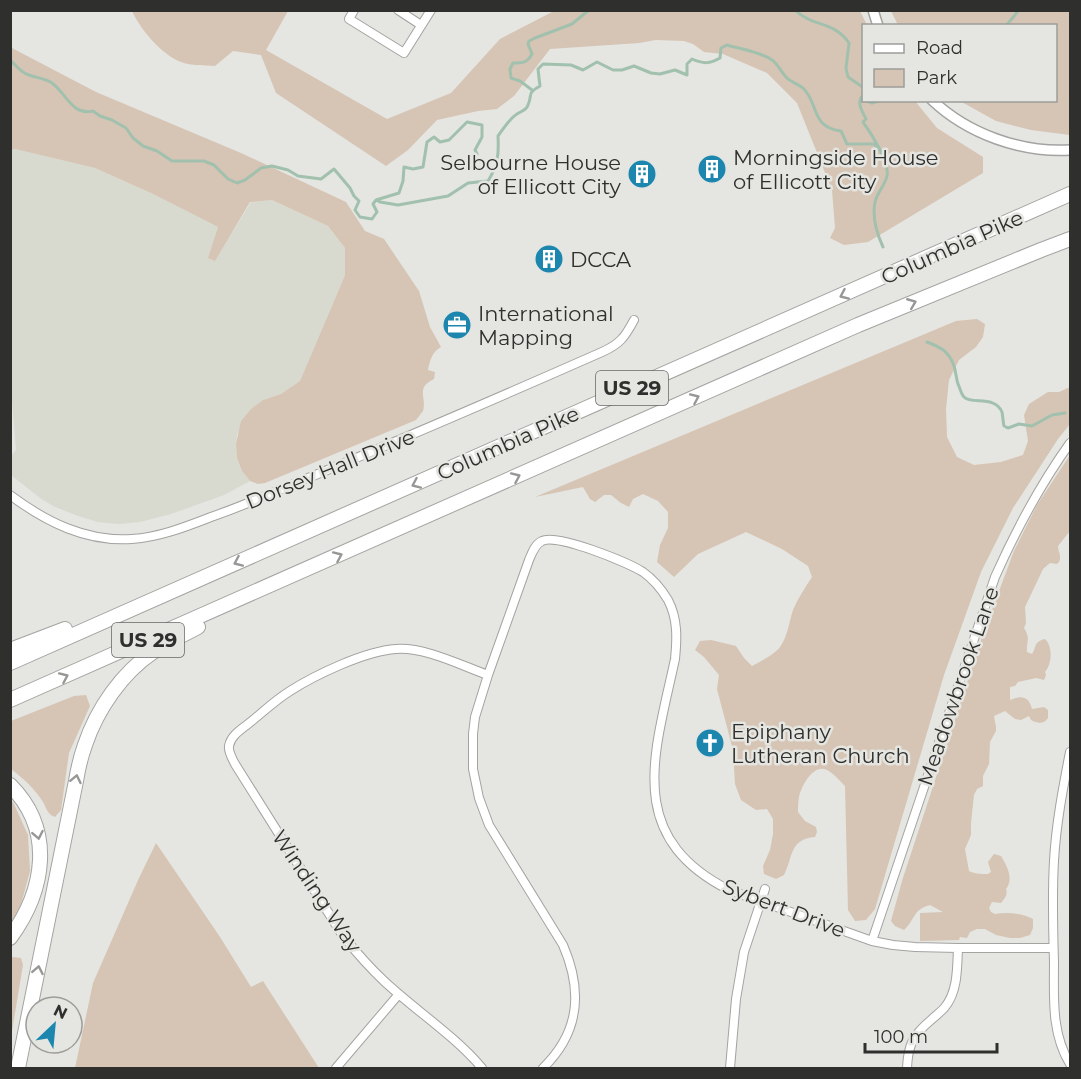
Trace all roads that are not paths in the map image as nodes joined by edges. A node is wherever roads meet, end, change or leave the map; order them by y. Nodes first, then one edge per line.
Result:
1 (354, 10) edge
2 (398, 10) edge
3 (431, 10) edge
4 (421, 25) junction
5 (934, 102) edge
6 (1071, 150) edge
7 (1071, 194) edge
8 (1071, 239) edge
9 (634, 320) dead end
10 (1071, 443) edge
11 (10, 495) edge
12 (285, 580) junction
13 (194, 582) junction
14 (10, 650) edge
15 (10, 663) edge
16 (488, 675) junction
17 (10, 700) edge
18 (1071, 752) edge
19 (10, 785) edge
20 (765, 889) dead end
21 (761, 902) junction
22 (10, 938) edge
23 (872, 941) junction
24 (958, 948) junction
25 (1053, 948) junction
26 (399, 994) junction
27 (1071, 1064) edge
28 (18, 1068) edge
29 (336, 1068) edge
30 (482, 1068) edge
31 (543, 1068) edge
32 (730, 1068) edge
33 (907, 1068) edge

1 - 4 street
2 - 4 street
3 - 4 street
5 - 6 street
7 -> 13 highway, Columbia Pike / US 29
12 -> 8 highway, Columbia Pike / US 29
9 - 11 street, Dorsey Hall Drive
10 - 23 street, Meadowbrook Lane
17 -> 12 highway, Columbia Pike / US 29
28 -> 12 highway
13 - 14 highway
13 - 15 highway, Columbia Pike / US 29
16 - 21 street, Sybert Drive
16 - 26 street, Winding Way
16 - 31 street
18 - 25 street
19 -> 22 highway
20 - 21 street
21 - 23 street, Sybert Drive
21 - 32 street
23 - 24 street, Sybert Drive
24 - 25 street, Sybert Drive
24 - 33 street
25 - 27 street
26 - 29 street
26 - 30 street, Winding Way

